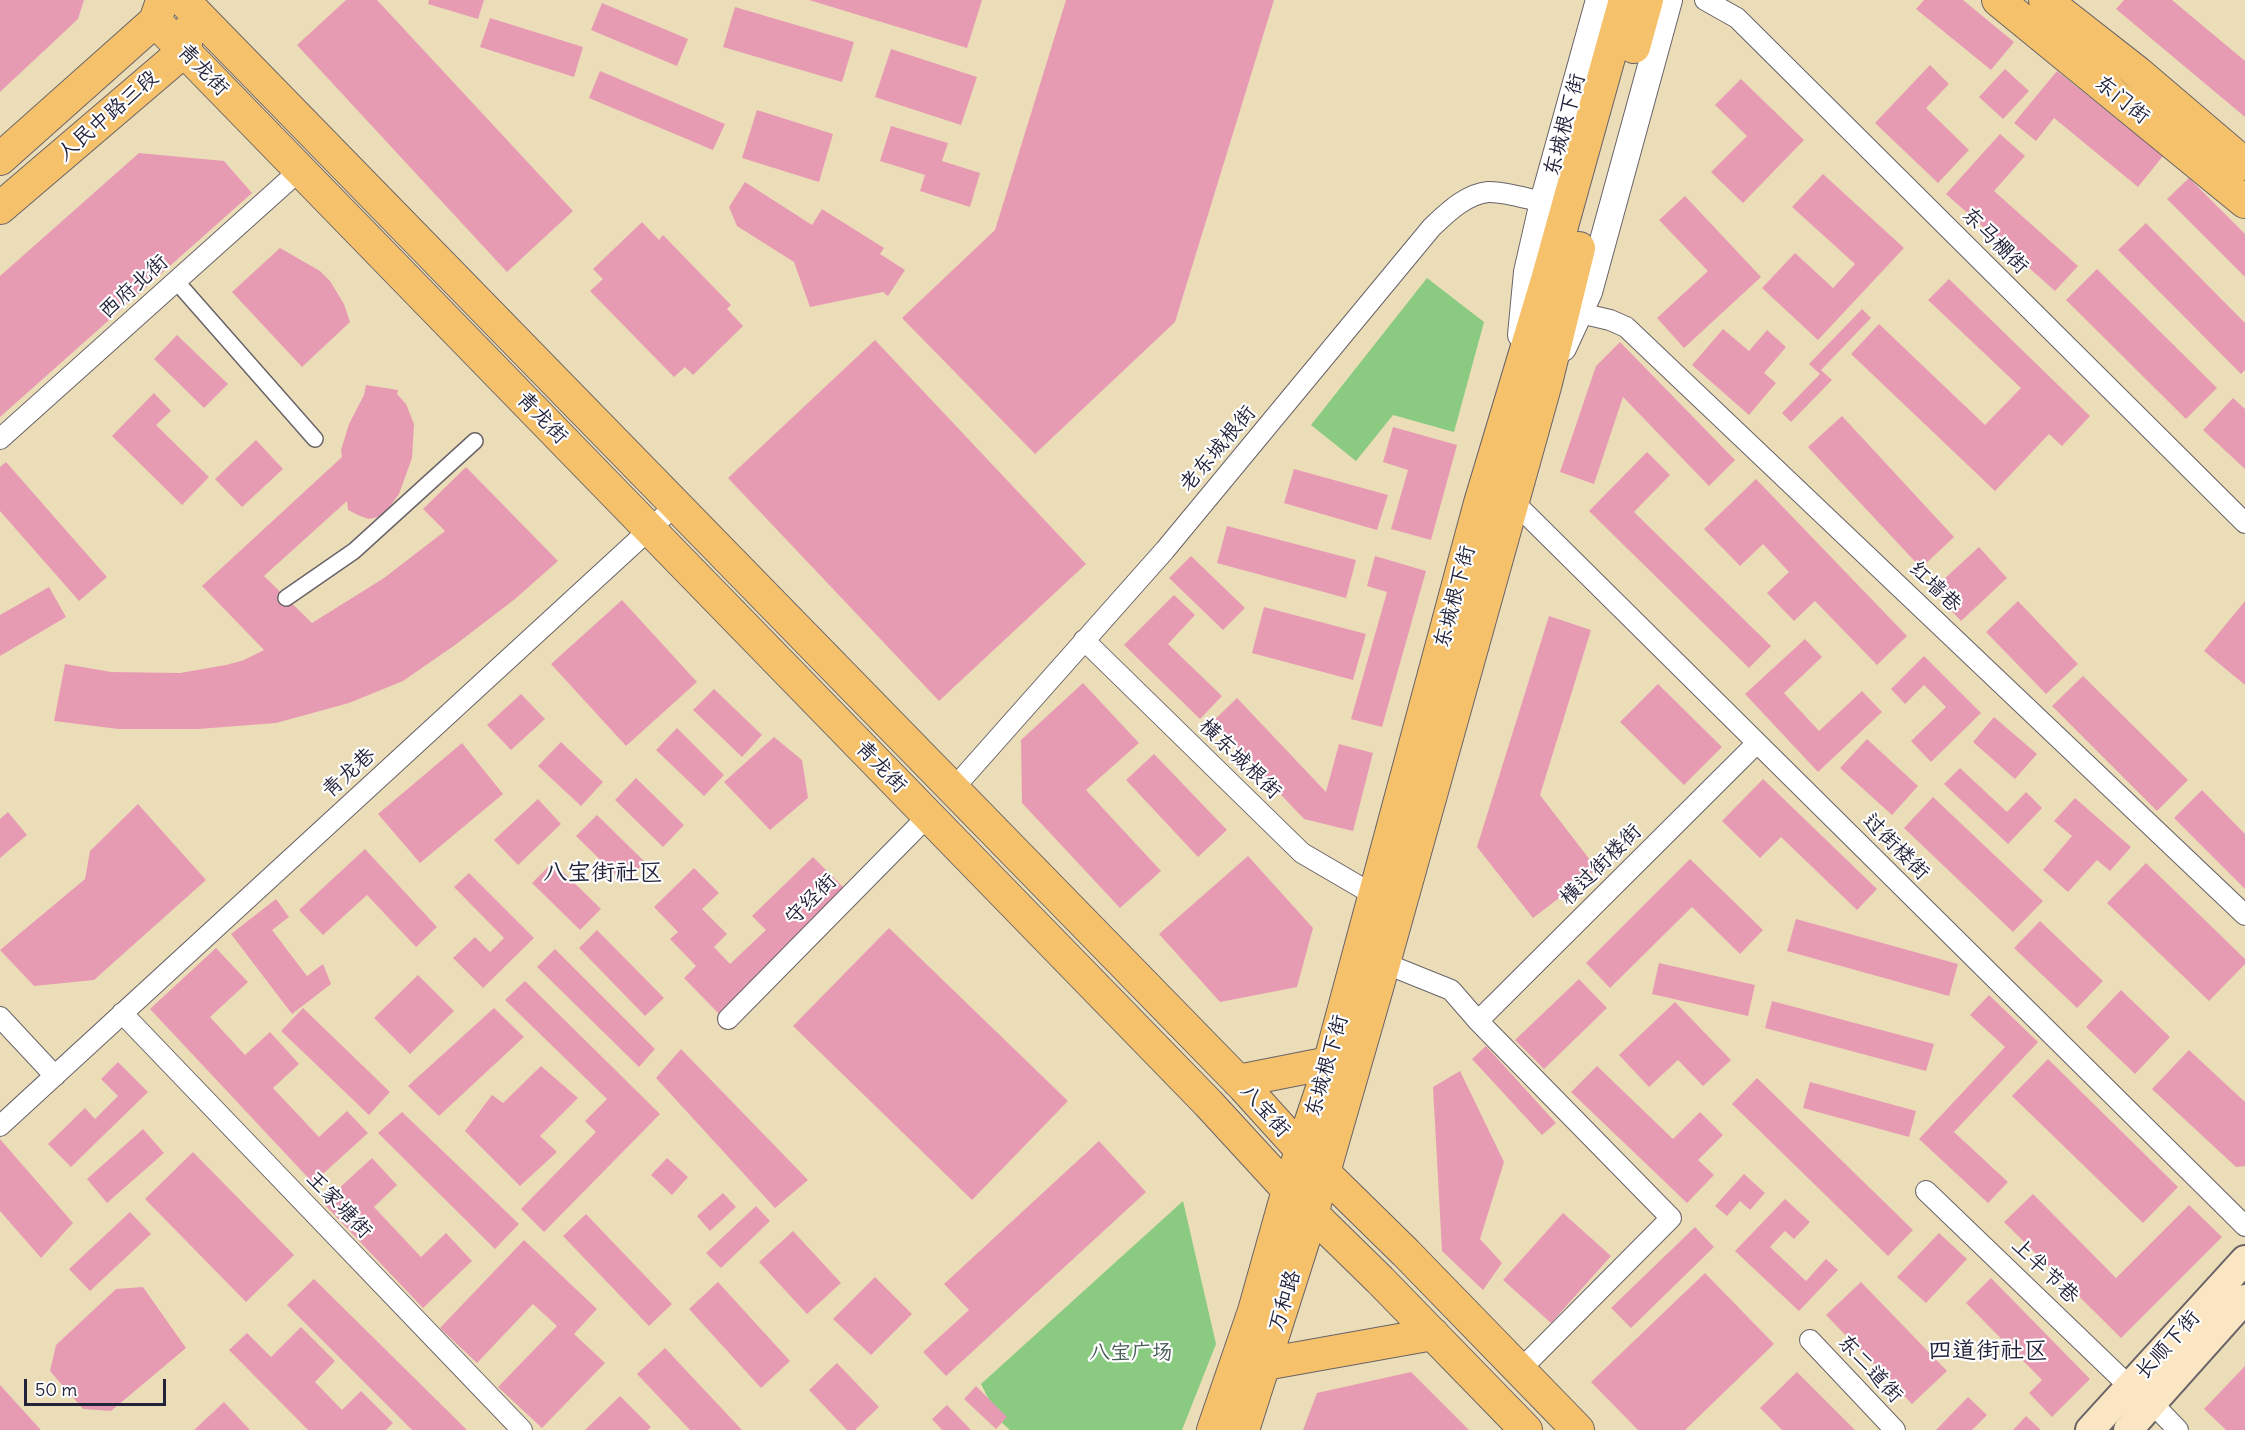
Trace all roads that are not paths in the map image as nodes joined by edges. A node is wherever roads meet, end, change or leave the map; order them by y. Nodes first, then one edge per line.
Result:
1 (1599, 0) edge
2 (1624, 0) edge
3 (1647, 0) edge
4 (1669, 0) edge
5 (1705, 0) edge
6 (1998, 0) edge
7 (2045, 0) edge
8 (191, 4) edge
9 (159, 11) edge
10 (184, 51) junction
11 (0, 159) edge
12 (2245, 164) edge
13 (300, 170) junction
14 (1543, 202) junction
15 (2245, 202) edge
16 (0, 208) edge
17 (176, 281) junction
18 (1581, 313) junction
19 (1531, 380) junction
20 (0, 439) edge
21 (315, 439) dead end
22 (475, 441) dead end
23 (1513, 501) junction
24 (676, 505) junction
25 (2245, 524) edge
26 (650, 530) junction
27 (286, 598) dead end
28 (1084, 640) junction
29 (1757, 743) junction
30 (953, 789) junction
31 (928, 816) junction
32 (1374, 895) junction
33 (2245, 915) edge
34 (1384, 963) junction
35 (122, 1013) junction
36 (0, 1017) edge
37 (729, 1019) dead end
38 (1478, 1021) junction
39 (1329, 1063) junction
40 (55, 1076) junction
41 (1238, 1081) junction
42 (0, 1126) edge
43 (1312, 1161) junction
44 (1288, 1190) junction
45 (1926, 1191) dead end
46 (1312, 1214) junction
47 (2245, 1227) edge
48 (2245, 1260) edge
49 (2245, 1299) edge
50 (1433, 1334) junction
51 (1810, 1340) dead end
52 (1265, 1364) junction
53 (1520, 1370) junction
54 (2141, 1395) junction
55 (522, 1430) edge
56 (1213, 1430) edge
57 (1243, 1430) edge
58 (1526, 1430) edge
59 (1578, 1430) edge
60 (1895, 1430) edge
61 (2090, 1430) edge
62 (2128, 1430) edge
63 (2178, 1430) edge

1 - 14 street, 东城根下街
2 - 19 main road
3 - 19 main road
4 - 18 street, 东城根下街
5 - 25 street, 东马棚街
6 - 15 main road, 东门街
7 - 12 main road, 东门街
8 - 10 main road
8 - 24 main road, 青龙街
9 - 10 main road, 青龙街
9 - 11 main road, 人民中路三段
10 - 13 main road, 青龙街
10 - 16 main road, 人民中路三段
13 - 17 street, 西府北街
13 - 26 main road, 青龙街
14 - 19 street, 东城根下街
14 - 28 street, 老东城根街
17 - 20 street, 西府北街
17 - 21 street
18 - 19 street, 东城根下街
18 - 33 street, 红墙巷
19 - 23 main road, 东城根下街
19 - 32 main road, 东城根下街
22 - 27 street
23 - 29 street, 过街楼街
23 - 34 main road, 东城根下街
24 - 26 street, 青龙巷
24 - 30 main road, 青龙街
26 - 31 main road, 青龙街
26 - 35 street, 青龙巷
28 - 30 street, 老东城根街
28 - 32 street, 横东城根街
29 - 38 street, 横过街楼街
29 - 47 street, 过街楼街
30 - 41 main road, 八宝街
31 - 37 street, 守经街
31 - 44 main road, 八宝街
32 - 39 main road, 东城根下街
34 - 38 street
34 - 43 main road, 东城根下街
35 - 40 street, 青龙巷
35 - 55 street, 王家塘街
36 - 40 street
38 - 53 street
39 - 41 main road
39 - 43 main road, 东城根下街
40 - 42 street, 青龙巷
41 - 43 main road, 八宝街
43 - 44 main road, 东城根下街
43 - 46 main road, 万和路
43 - 53 main road, 八宝街
44 - 46 main road, 八宝街
44 - 56 main road, 万和路
45 - 54 street, 上半节巷
46 - 50 main road, 八宝街
46 - 52 main road, 万和路
48 - 54 main road, 长顺下街
49 - 54 main road, 长顺下街
50 - 52 main road
50 - 58 main road, 八宝街
51 - 60 street, 东二道街
52 - 57 main road, 万和路
53 - 59 main road, 八宝街
54 - 61 main road, 长顺下街
54 - 62 main road, 长顺下街
54 - 63 street, 上半节巷

